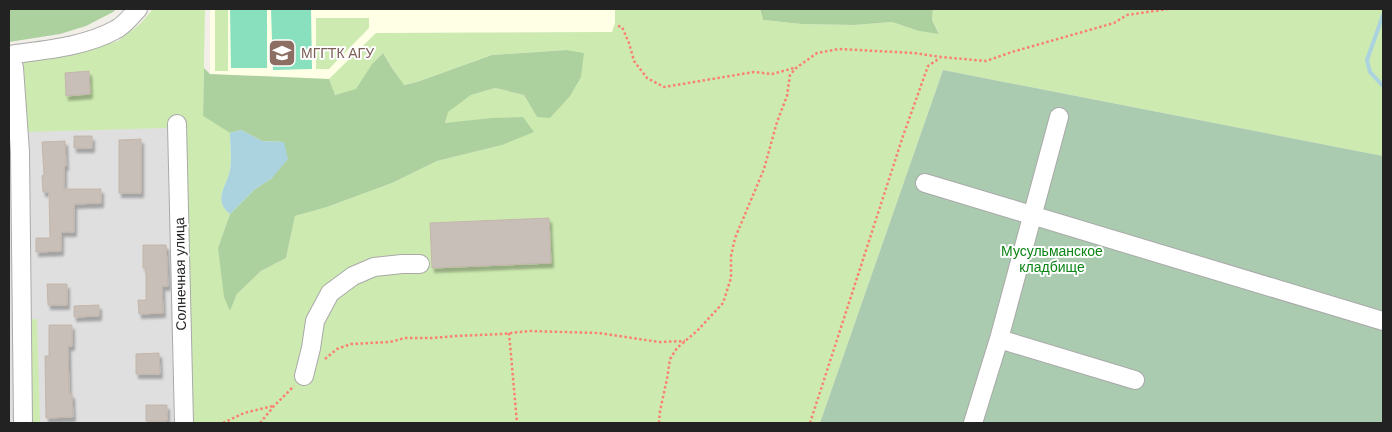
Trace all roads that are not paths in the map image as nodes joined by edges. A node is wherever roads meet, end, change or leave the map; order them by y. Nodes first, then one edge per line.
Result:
1 (138, 9) edge
2 (9, 55) edge
3 (1059, 118) dead end
4 (177, 124) dead end
5 (925, 183) dead end
6 (1032, 215) junction
7 (420, 264) dead end
8 (1383, 321) edge
9 (999, 339) junction
10 (304, 376) road end
11 (1136, 380) dead end
12 (23, 423) edge
13 (184, 423) edge
14 (973, 423) edge

1 - 2 street
2 - 12 street
3 - 6 street
4 - 13 street, Солнечная улица
5 - 6 street
6 - 8 street
6 - 9 street
7 - 10 street
9 - 11 street
9 - 14 street

